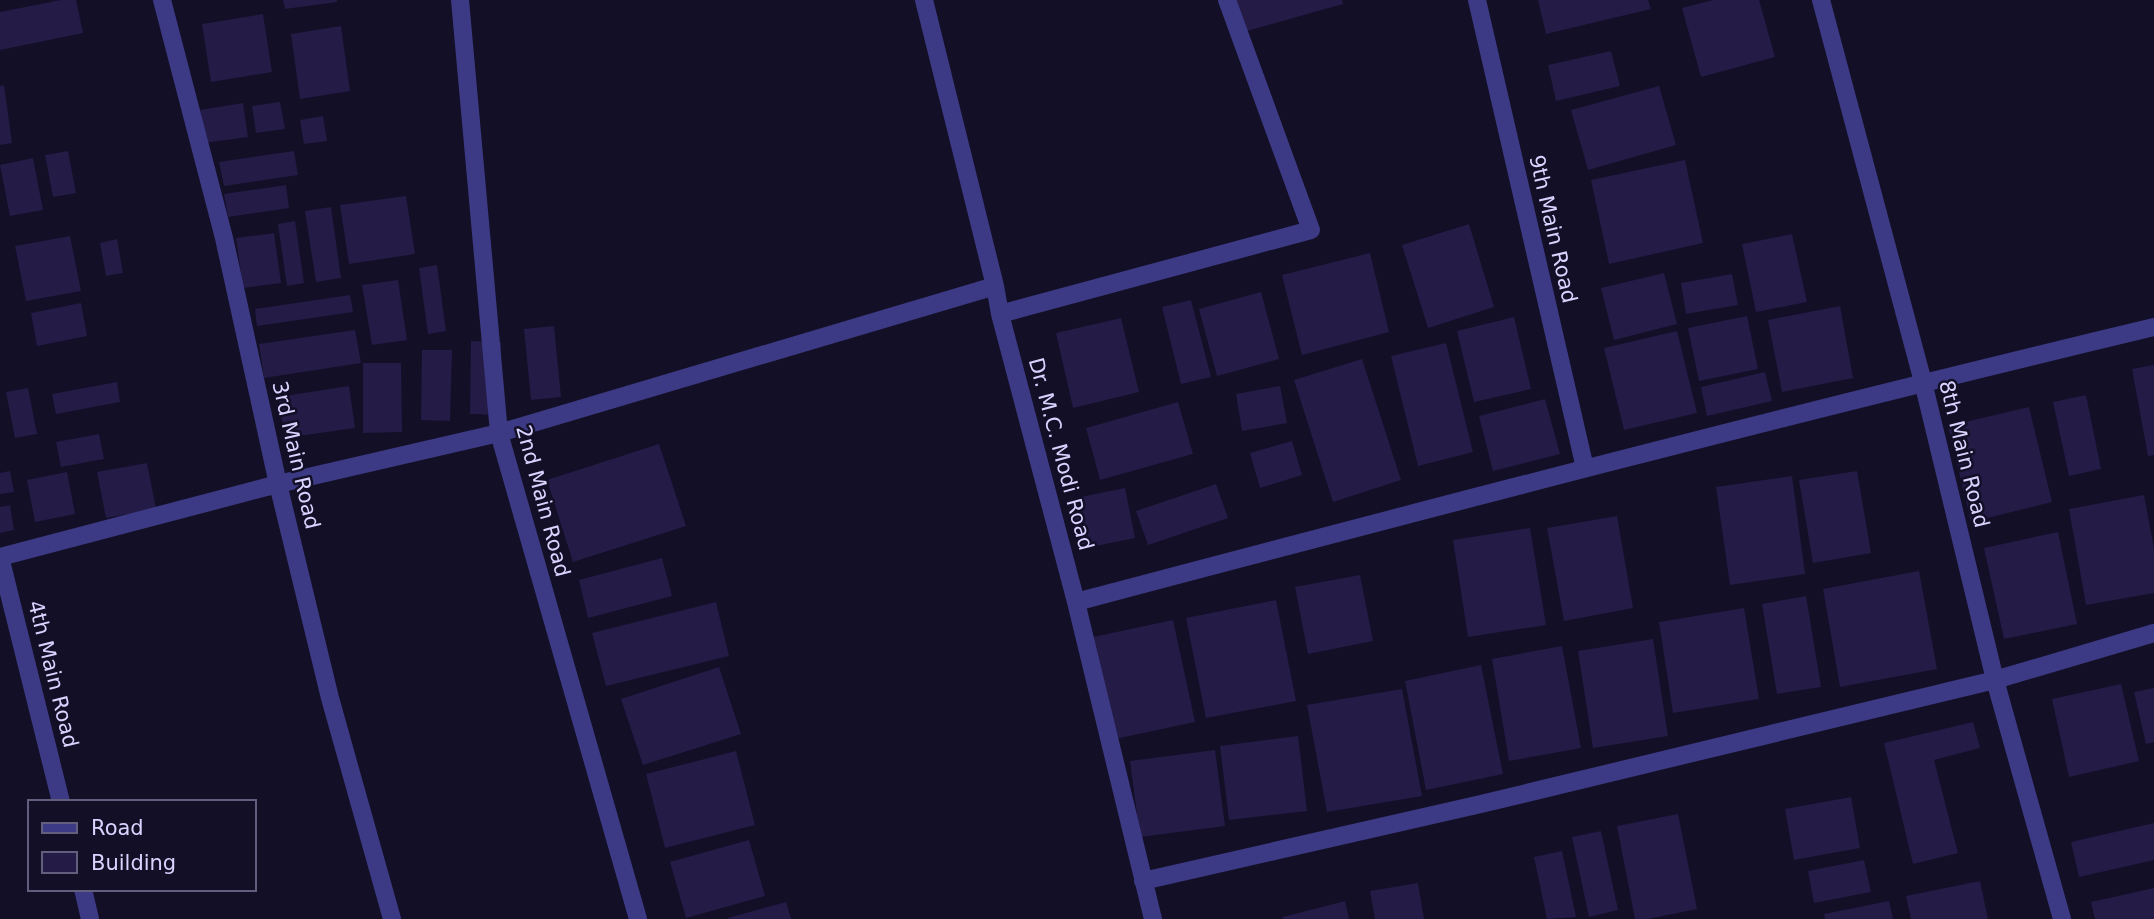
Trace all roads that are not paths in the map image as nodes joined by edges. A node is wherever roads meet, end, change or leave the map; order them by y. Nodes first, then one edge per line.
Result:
1 (162, 0) edge
2 (460, 0) edge
3 (924, 0) edge
4 (1227, 0) edge
5 (1477, 0) edge
6 (1821, 0) edge
7 (995, 286) junction
8 (1000, 314) junction
9 (2154, 327) edge
10 (1923, 382) junction
11 (499, 433) junction
12 (1585, 468) junction
13 (278, 484) junction
14 (0, 557) edge
15 (1076, 602) junction
16 (2154, 633) edge
17 (1995, 680) junction
18 (61, 800) edge
19 (1143, 881) junction
20 (83, 891) edge
21 (90, 919) edge
22 (392, 919) edge
23 (638, 919) edge
24 (1153, 919) edge
25 (2062, 919) edge

1 - 13 street, 3rd Main Road
2 - 11 street, 2nd Main Road
3 - 7 street, Dr. M.C. Modi Road
4 - 8 street
5 - 12 street, 9th Main Road
6 - 10 street, 8th Main Road
7 - 8 street, Dr. M.C. Modi Road
7 - 11 street
8 - 15 street, Dr. M.C. Modi Road
9 - 10 street
10 - 12 street
10 - 17 street, 8th Main Road
11 - 13 street
11 - 23 street, 2nd Main Road
12 - 15 street
13 - 14 street
13 - 22 street, 3rd Main Road
14 - 18 street, 4th Main Road
15 - 19 street, Dr. M.C. Modi Road
16 - 17 street
17 - 19 street
17 - 25 street, 8th Main Road
19 - 24 street, Dr. M.C. Modi Road
20 - 21 street

